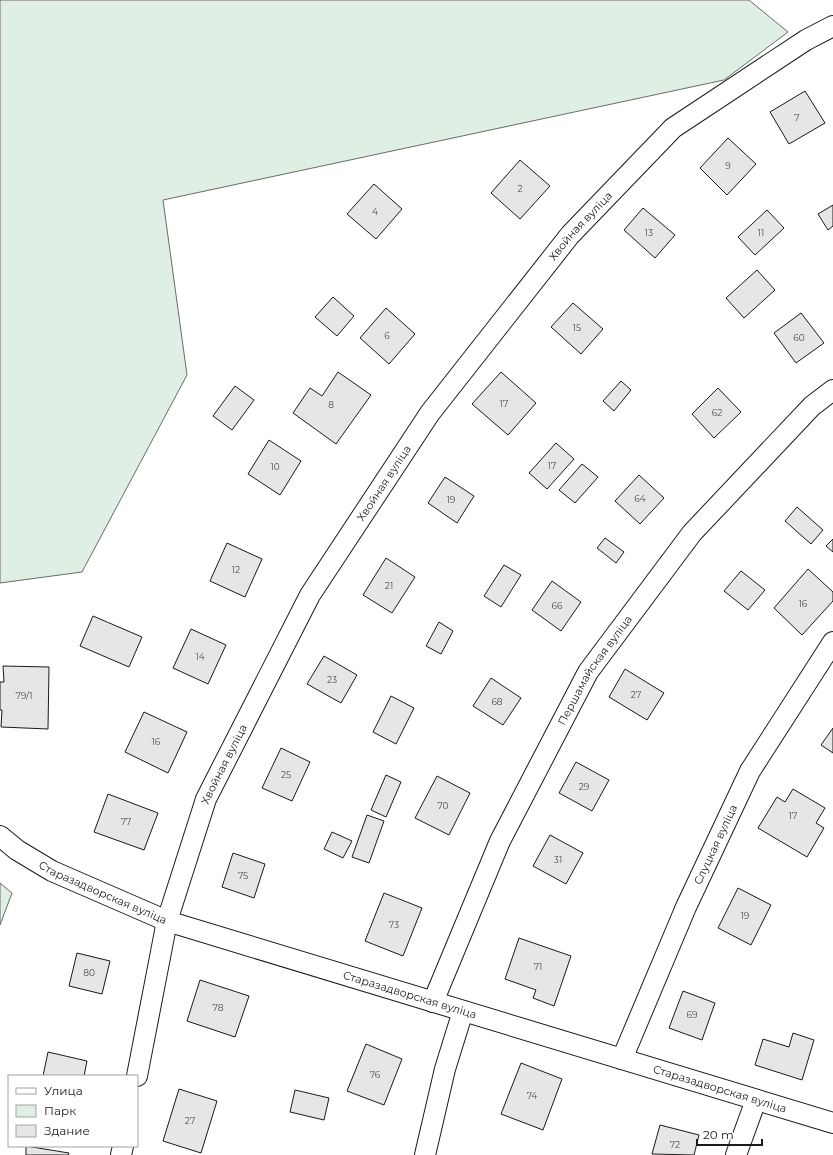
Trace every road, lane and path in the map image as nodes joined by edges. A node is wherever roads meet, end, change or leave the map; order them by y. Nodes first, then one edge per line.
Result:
1 (833, 26) edge
2 (833, 390) edge
3 (833, 642) edge
4 (0, 836) edge
5 (167, 921) junction
6 (433, 1002) junction
7 (463, 1011) junction
8 (622, 1059) junction
9 (136, 1075) edge
10 (756, 1100) junction
11 (833, 1124) edge
12 (425, 1155) edge
13 (736, 1155) edge

1 - 5 street, Хвойная вуліца
2 - 6 street, Першамайская вуліца
3 - 8 street, Слуцкая вуліца
4 - 5 street, Старазадворская вуліца
5 - 6 street, Старазадворская вуліца
5 - 9 street, Хвойная вуліца
6 - 7 street, Старазадворская вуліца
7 - 8 street, Старазадворская вуліца
7 - 12 street
8 - 10 street, Старазадворская вуліца
10 - 11 street, Старазадворская вуліца
10 - 13 street

